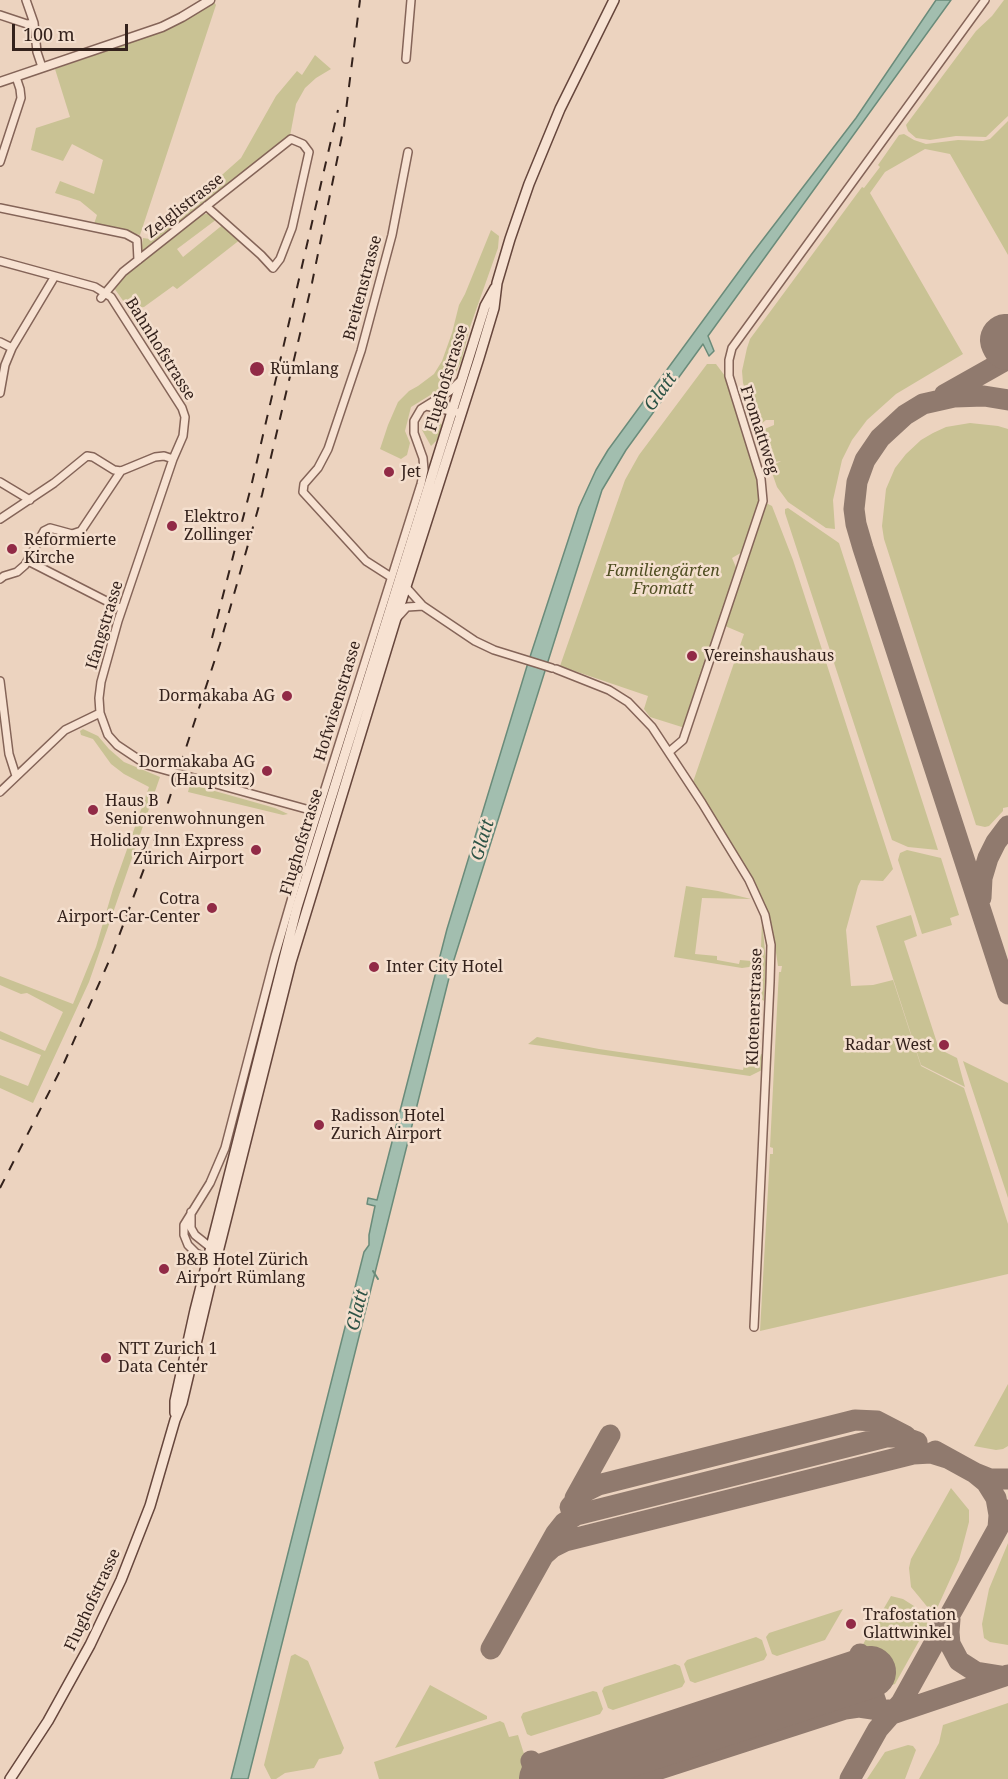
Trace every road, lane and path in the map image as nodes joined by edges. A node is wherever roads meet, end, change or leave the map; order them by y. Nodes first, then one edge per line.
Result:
1 (26, 0) edge
2 (210, 0) edge
3 (411, 0) edge
4 (614, 0) edge
5 (985, 0) edge
6 (0, 15) edge
7 (34, 23) junction
8 (406, 59) dead end
9 (42, 67) junction
10 (16, 77) junction
11 (0, 82) edge
12 (408, 152) dead end
13 (0, 162) edge
14 (206, 206) junction
15 (0, 208) edge
16 (138, 260) junction
17 (0, 261) edge
18 (55, 276) junction
19 (497, 283) junction
20 (103, 295) junction
21 (0, 342) edge
22 (12, 348) junction
23 (464, 374) junction
24 (0, 393) edge
25 (436, 400) junction
26 (426, 406) junction
27 (457, 409) junction
28 (185, 426) joint
29 (173, 459) junction
30 (121, 471) junction
31 (0, 482) edge
32 (30, 500) junction
33 (0, 519) edge
34 (28, 561) junction
35 (392, 577) junction
36 (0, 579) edge
37 (406, 587) junction
38 (423, 606) junction
39 (122, 609) junction
40 (397, 619) junction
41 (0, 681) edge
42 (100, 713) junction
43 (669, 752) junction
44 (16, 776) junction
45 (0, 792) edge
46 (317, 812) junction
47 (191, 1212) junction
48 (212, 1253) junction
49 (754, 1327) dead end
50 (10, 1779) edge

1 - 7 street
2 - 9 street
3 - 8 street
4 - 19 main road, Flughofstrasse
5 - 43 street, Fromattweg
6 - 7 street
7 - 9 street
9 - 10 street
10 - 11 street
10 - 13 street
12 - 35 street, Breitenstrasse
14 - 14 street, Zelglistrasse
14 - 16 street, Zelglistrasse
15 - 16 street
16 - 20 street, Zelglistrasse
17 - 18 street, Bahnhofstrasse
18 - 20 street, Bahnhofstrasse
18 - 22 street
19 - 23 main road, Flughofstrasse
19 - 27 main road, Flughofstrasse
20 - 28 street, Bahnhofstrasse
21 - 22 street
22 - 24 street
23 - 25 street
23 - 27 main road, Flughofstrasse
25 - 26 street
25 - 27 street
26 - 27 street
26 - 35 street, Hofwisenstrasse
27 - 37 main road, Flughofstrasse
27 - 48 main road, Flughofstrasse
28 - 29 street, Ifangstrasse
29 - 30 street
29 - 39 street, Ifangstrasse
30 - 32 street
30 - 34 street
31 - 32 street
32 - 33 street
34 - 36 street
34 - 39 street
35 - 46 street, Hofwisenstrasse
37 - 38 street, Klotenerstrasse
37 - 40 main road, Flughofstrasse
38 - 40 street
38 - 43 street, Klotenerstrasse
39 - 42 street, Ifangstrasse
40 - 48 main road, Flughofstrasse
41 - 44 street
42 - 44 street
42 - 46 street
43 - 49 street, Klotenerstrasse
44 - 45 street
46 - 47 street, Hofwisenstrasse
47 - 48 street
47 - 48 street, Hofwisenstrasse
48 - 50 main road, Flughofstrasse

